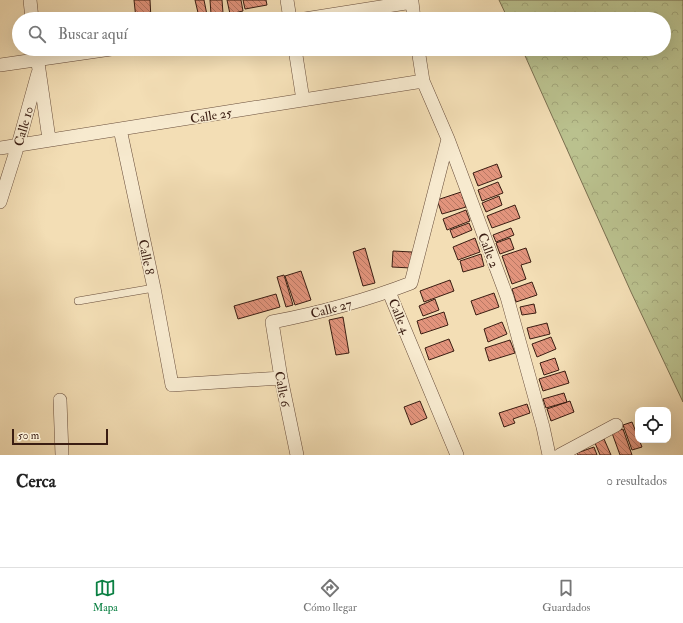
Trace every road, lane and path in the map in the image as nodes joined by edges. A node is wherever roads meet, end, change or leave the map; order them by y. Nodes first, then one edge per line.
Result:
1 (30, 0) edge
2 (287, 0) edge
3 (31, 12) edge
4 (289, 12) edge
5 (349, 12) edge
6 (413, 12) edge
7 (68, 56) edge
8 (296, 56) edge
9 (419, 56) edge
10 (37, 61) edge
11 (0, 65) edge
12 (423, 81) junction
13 (302, 100) junction
14 (120, 129) junction
15 (49, 139) junction
16 (448, 139) junction
17 (18, 145) junction
18 (0, 148) edge
19 (0, 202) edge
20 (154, 288) junction
21 (389, 292) junction
22 (78, 301) dead end
23 (272, 322) joint
24 (281, 378) junction
25 (60, 400) dead end
26 (616, 425) dead end
27 (62, 455) edge
28 (297, 455) edge
29 (457, 455) edge
30 (549, 455) edge
31 (560, 455) edge

1 - 3 street
2 - 4 street
5 - 6 street
7 - 10 street
8 - 13 street
9 - 12 street, Calle 2
10 - 11 street
10 - 15 street
10 - 17 street, Calle 10
12 - 13 street, Calle 25
12 - 16 street, Calle 2
13 - 14 street, Calle 25
14 - 15 street, Calle 25
14 - 20 street, Calle 8
15 - 17 street, Calle 25
16 - 21 street, Calle 4
16 - 30 street, Calle 2
17 - 18 street, Calle 25
17 - 19 street, Calle 10
20 - 22 lane
20 - 24 street, Calle 8
21 - 23 street, Calle 27
21 - 29 street, Calle 4
23 - 24 street, Calle 6
24 - 28 street, Calle 6
25 - 27 street
26 - 31 street

